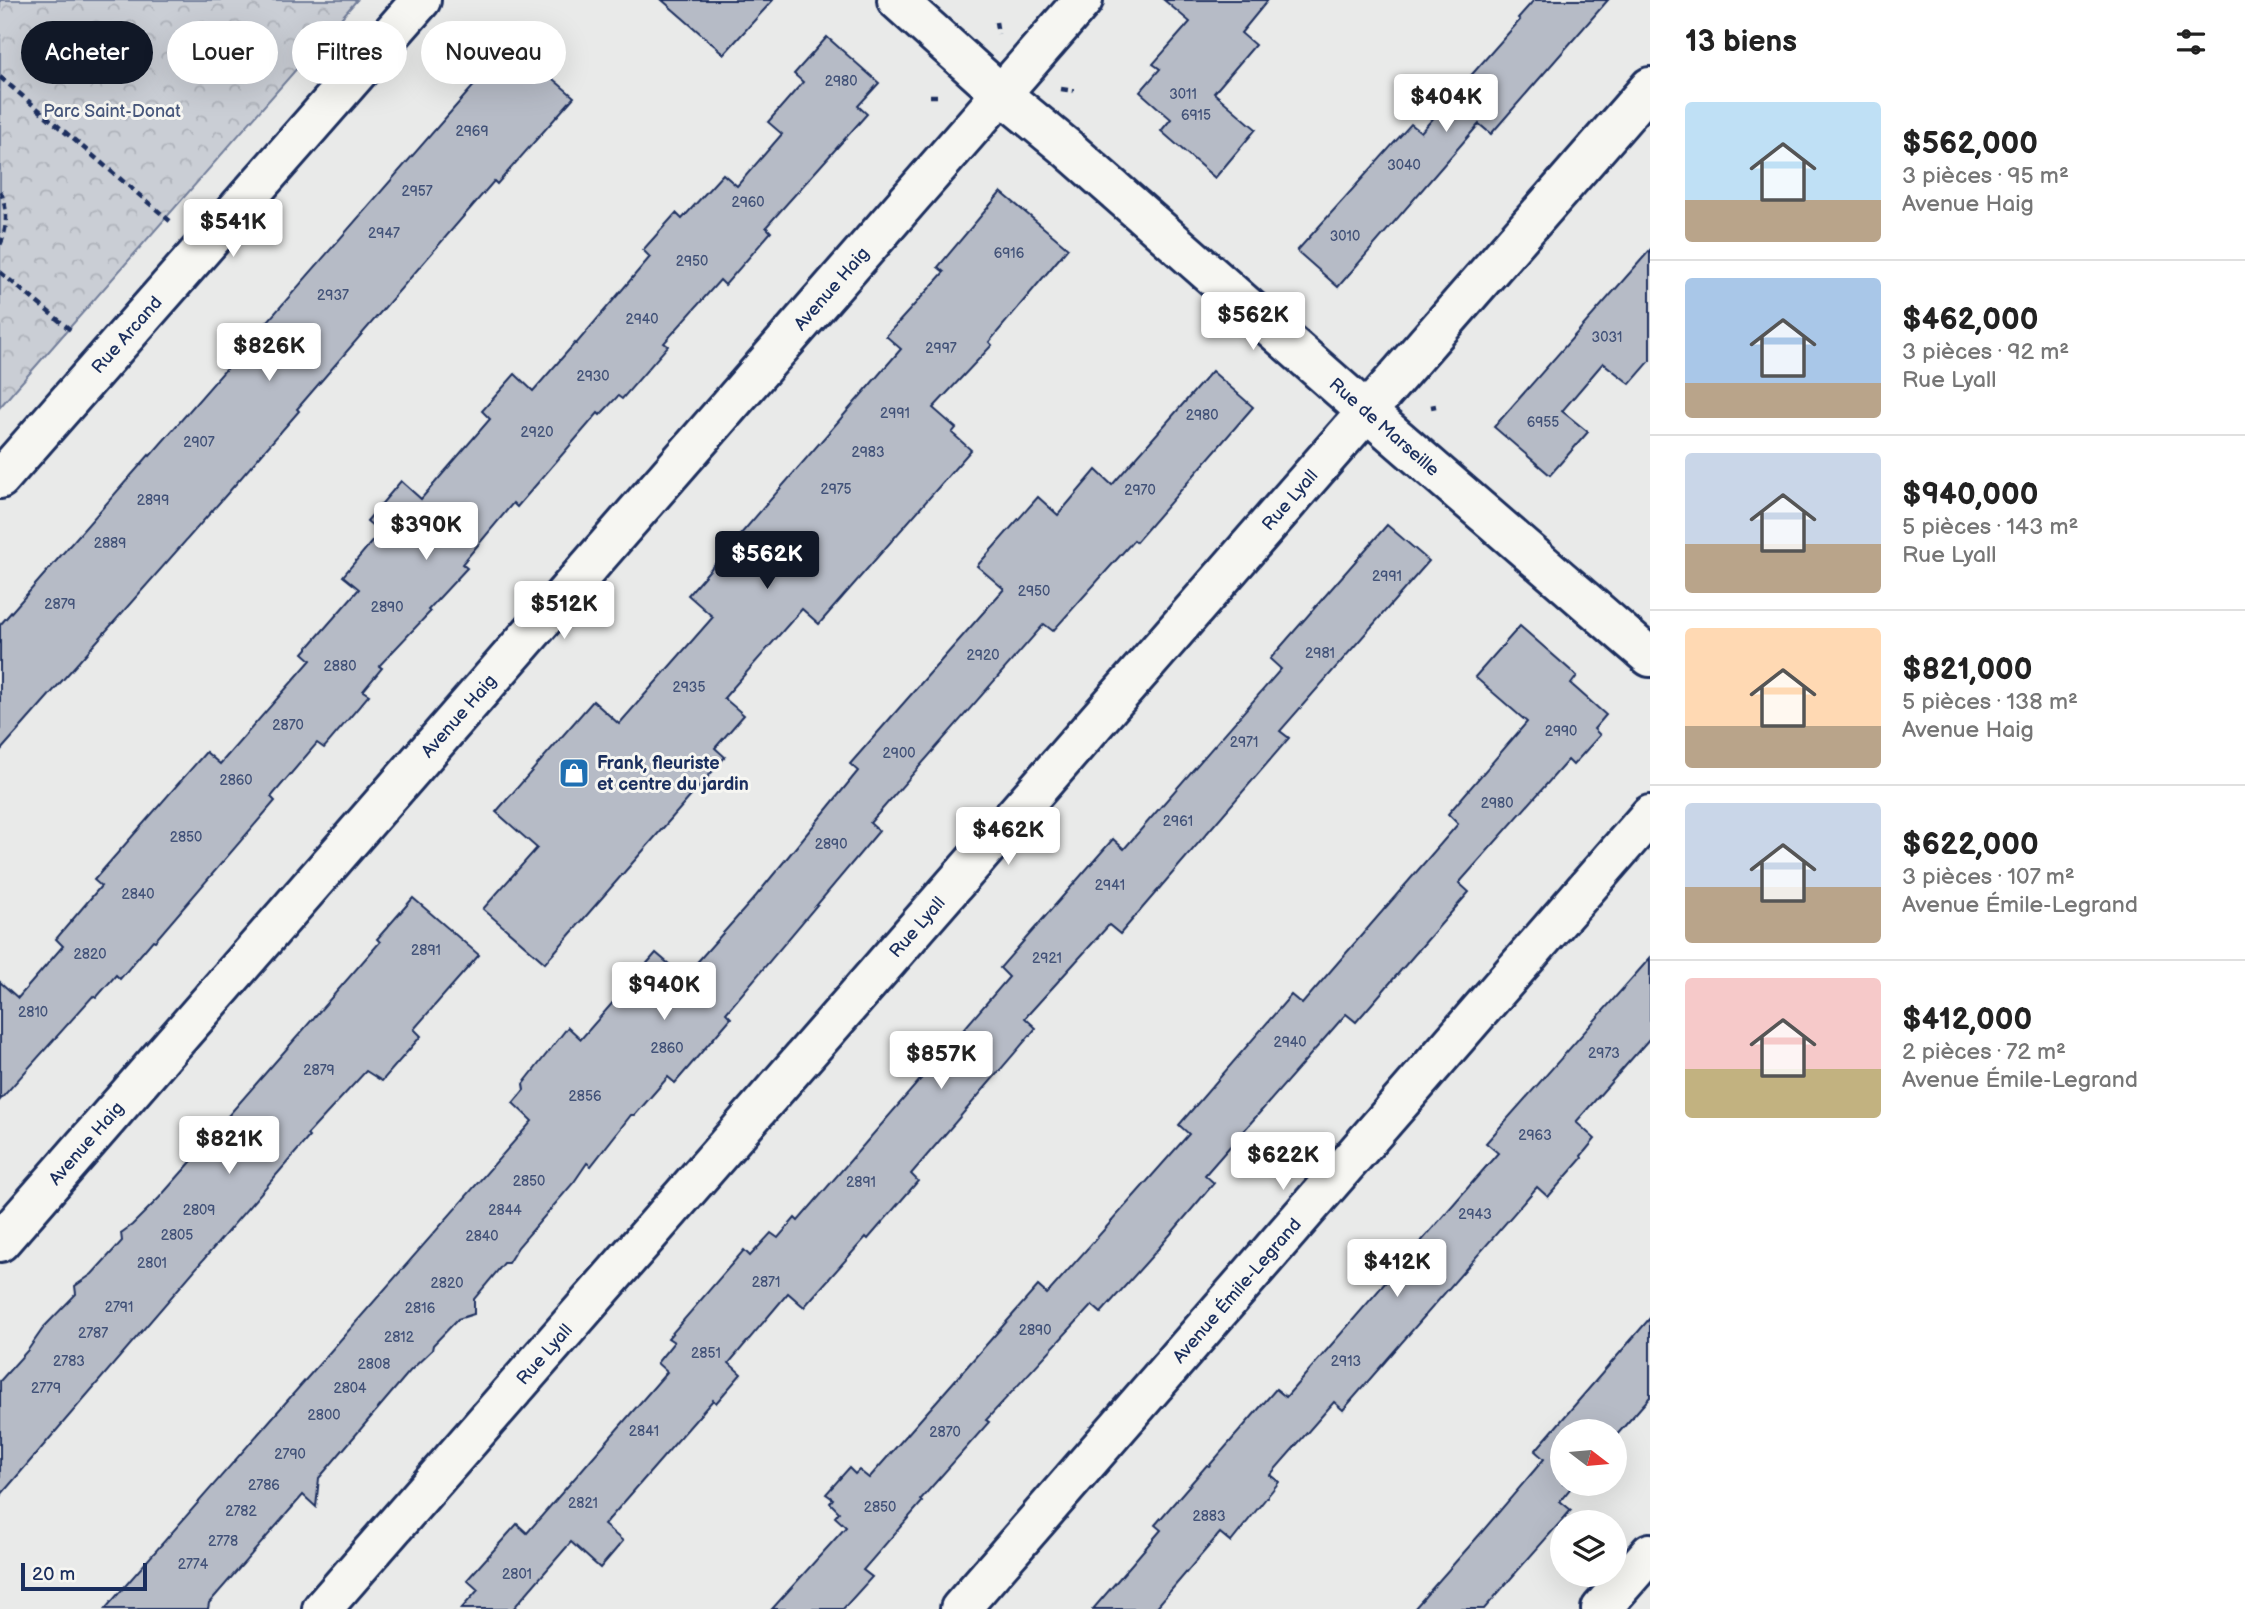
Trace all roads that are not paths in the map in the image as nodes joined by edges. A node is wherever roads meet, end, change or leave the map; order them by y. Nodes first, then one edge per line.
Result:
1 (421, 0) edge
2 (897, 0) edge
3 (1083, 0) edge
4 (1650, 87) edge
5 (1000, 93) junction
6 (1367, 412) junction
7 (0, 479) edge
8 (1650, 657) edge
9 (1650, 815) edge
10 (0, 1242) edge
11 (1650, 1553) edge
12 (322, 1609) edge
13 (960, 1609) edge
14 (1601, 1609) edge

1 - 7 street, Rue Arcand
2 - 5 street, Rue de Marseille
3 - 5 street, Avenue Haig
4 - 6 street, Rue Lyall
5 - 6 street, Rue de Marseille
5 - 10 street, Avenue Haig
6 - 8 street, Rue de Marseille
6 - 12 street, Rue Lyall
9 - 13 street, Avenue Émile-Legrand
11 - 14 street

